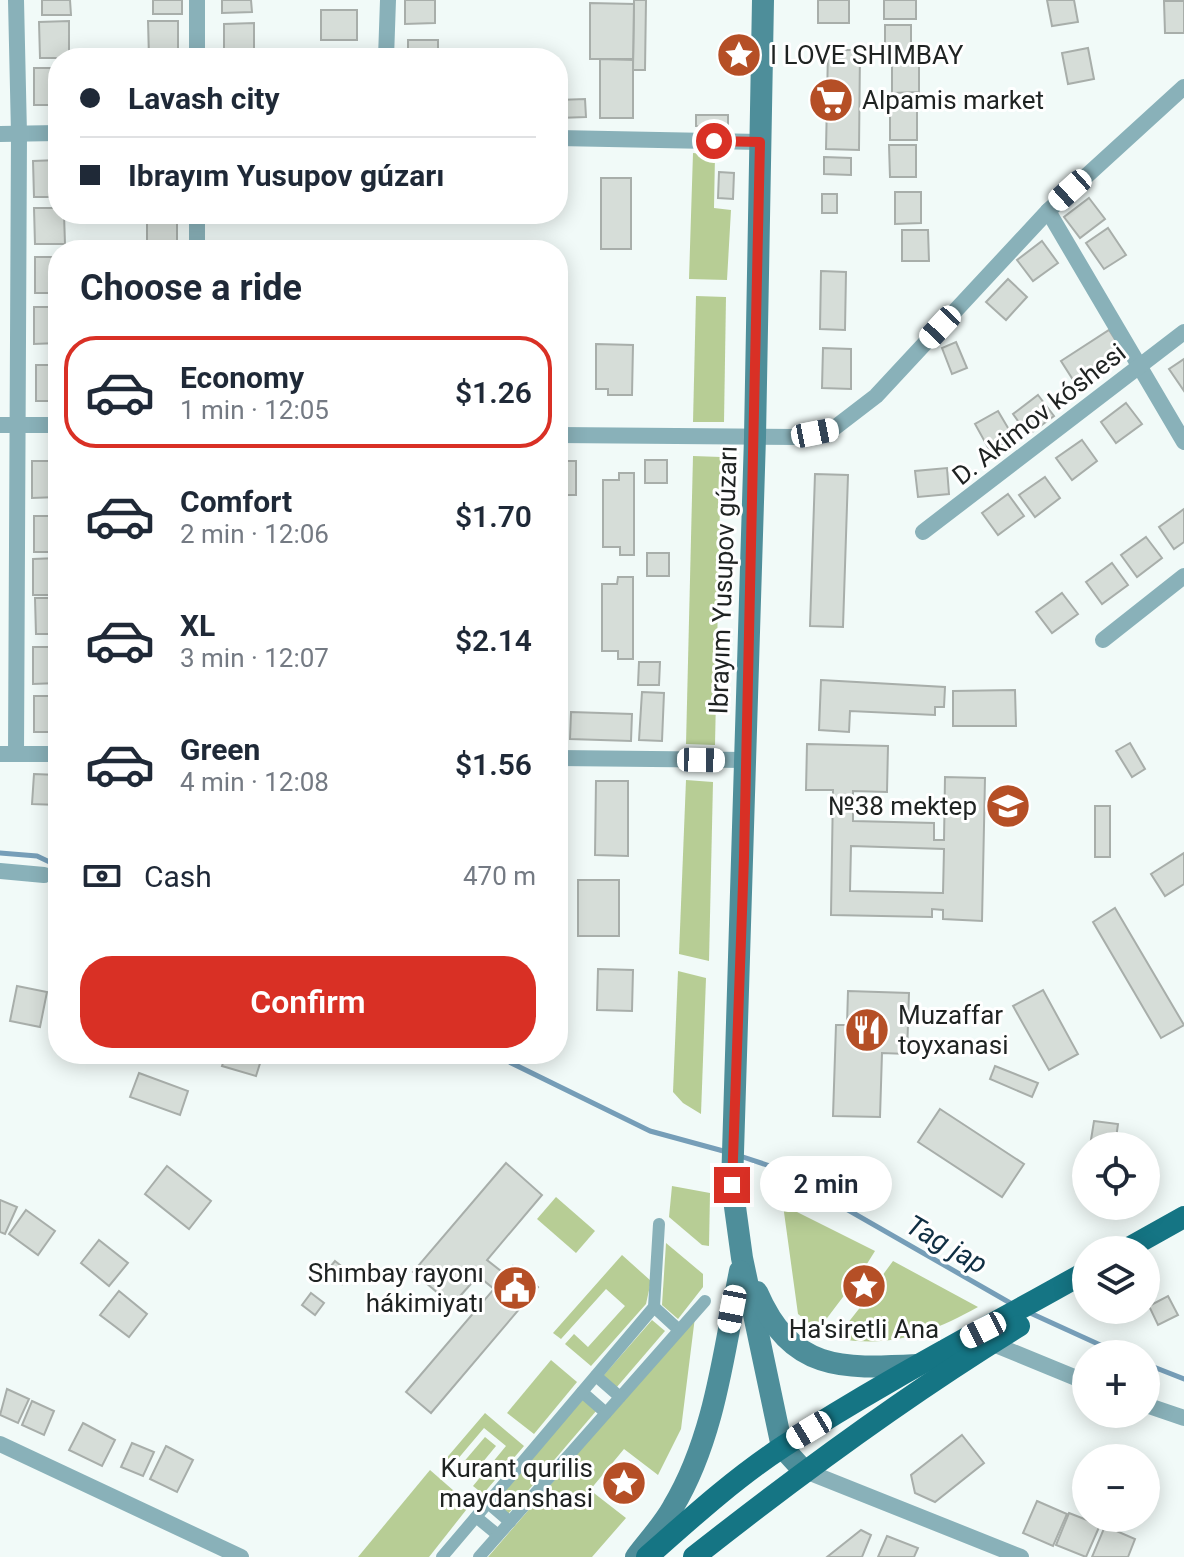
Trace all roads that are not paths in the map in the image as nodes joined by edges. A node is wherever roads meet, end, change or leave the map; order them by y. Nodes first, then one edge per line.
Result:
1 (16, 0) edge
2 (197, 0) edge
3 (388, 0) edge
4 (763, 0) edge
5 (197, 48) edge
6 (386, 48) edge
7 (1184, 87) edge
8 (48, 133) edge
9 (0, 134) edge
10 (19, 134) junction
11 (568, 138) edge
12 (760, 142) junction
13 (1048, 211) junction
14 (1184, 332) edge
15 (1139, 367) junction
16 (0, 425) edge
17 (19, 425) junction
18 (48, 425) edge
19 (568, 435) edge
20 (755, 437) junction
21 (1184, 442) edge
22 (923, 532) dead end
23 (1184, 576) edge
24 (1103, 640) dead end
25 (8, 754) edge
26 (48, 754) edge
27 (568, 758) edge
28 (745, 760) junction
29 (0, 871) edge
30 (44, 875) dead end
31 (1184, 1217) edge
32 (659, 1224) dead end
33 (1184, 1231) edge
34 (1150, 1236) edge
35 (1160, 1245) edge
36 (742, 1258) junction
37 (1072, 1282) edge
38 (1072, 1292) edge
39 (705, 1301) dead end
40 (1046, 1302) junction
41 (654, 1307) junction
42 (1012, 1323) junction
43 (679, 1330) junction
44 (991, 1343) junction
45 (917, 1365) junction
46 (596, 1376) junction
47 (1072, 1376) edge
48 (582, 1392) junction
49 (620, 1397) junction
50 (1160, 1410) edge
51 (606, 1413) junction
52 (1184, 1418) edge
53 (0, 1444) edge
54 (782, 1447) junction
55 (803, 1470) junction
56 (488, 1503) junction
57 (476, 1517) junction
58 (510, 1522) junction
59 (498, 1535) junction
60 (241, 1557) edge
61 (442, 1557) edge
62 (479, 1557) edge
63 (636, 1557) edge
64 (647, 1557) edge
65 (694, 1557) edge
66 (1021, 1557) edge

1 - 10 street
2 - 5 street
3 - 6 street
4 - 12 main road, Ibrayım Yusupov gúzarı
7 - 13 street
8 - 10 street
9 - 10 street
10 - 17 street
11 - 12 street
12 - 20 main road, Ibrayım Yusupov gúzarı
13 - 15 street
13 - 20 street
14 - 15 street, D. Akimov kóshesi
15 - 21 street
15 - 22 street, D. Akimov kóshesi
16 - 17 street
17 - 18 street
17 - 25 street
19 - 20 street
20 - 28 main road, Ibrayım Yusupov gúzarı
23 - 24 street
25 - 26 street
27 - 28 street
28 - 36 main road, Ibrayım Yusupov gúzarı
29 - 30 street
31 - 34 main road
32 - 41 street
33 - 35 main road
36 - 45 main road
36 - 54 main road
36 - 63 main road
37 - 40 main road
38 - 40 main road
39 - 43 street
40 - 42 main road
41 - 43 street
41 - 46 street
42 - 44 main road
42 - 45 main road
43 - 49 street
44 - 47 street
44 - 55 main road
45 - 54 main road
46 - 48 street
46 - 49 street
48 - 51 street
48 - 56 street
49 - 51 street
50 - 52 street
51 - 58 street
53 - 60 street
54 - 55 main road
54 - 64 main road
55 - 65 main road
55 - 66 street
56 - 57 street
56 - 58 street
57 - 59 street
57 - 61 street
58 - 59 street
59 - 62 street

